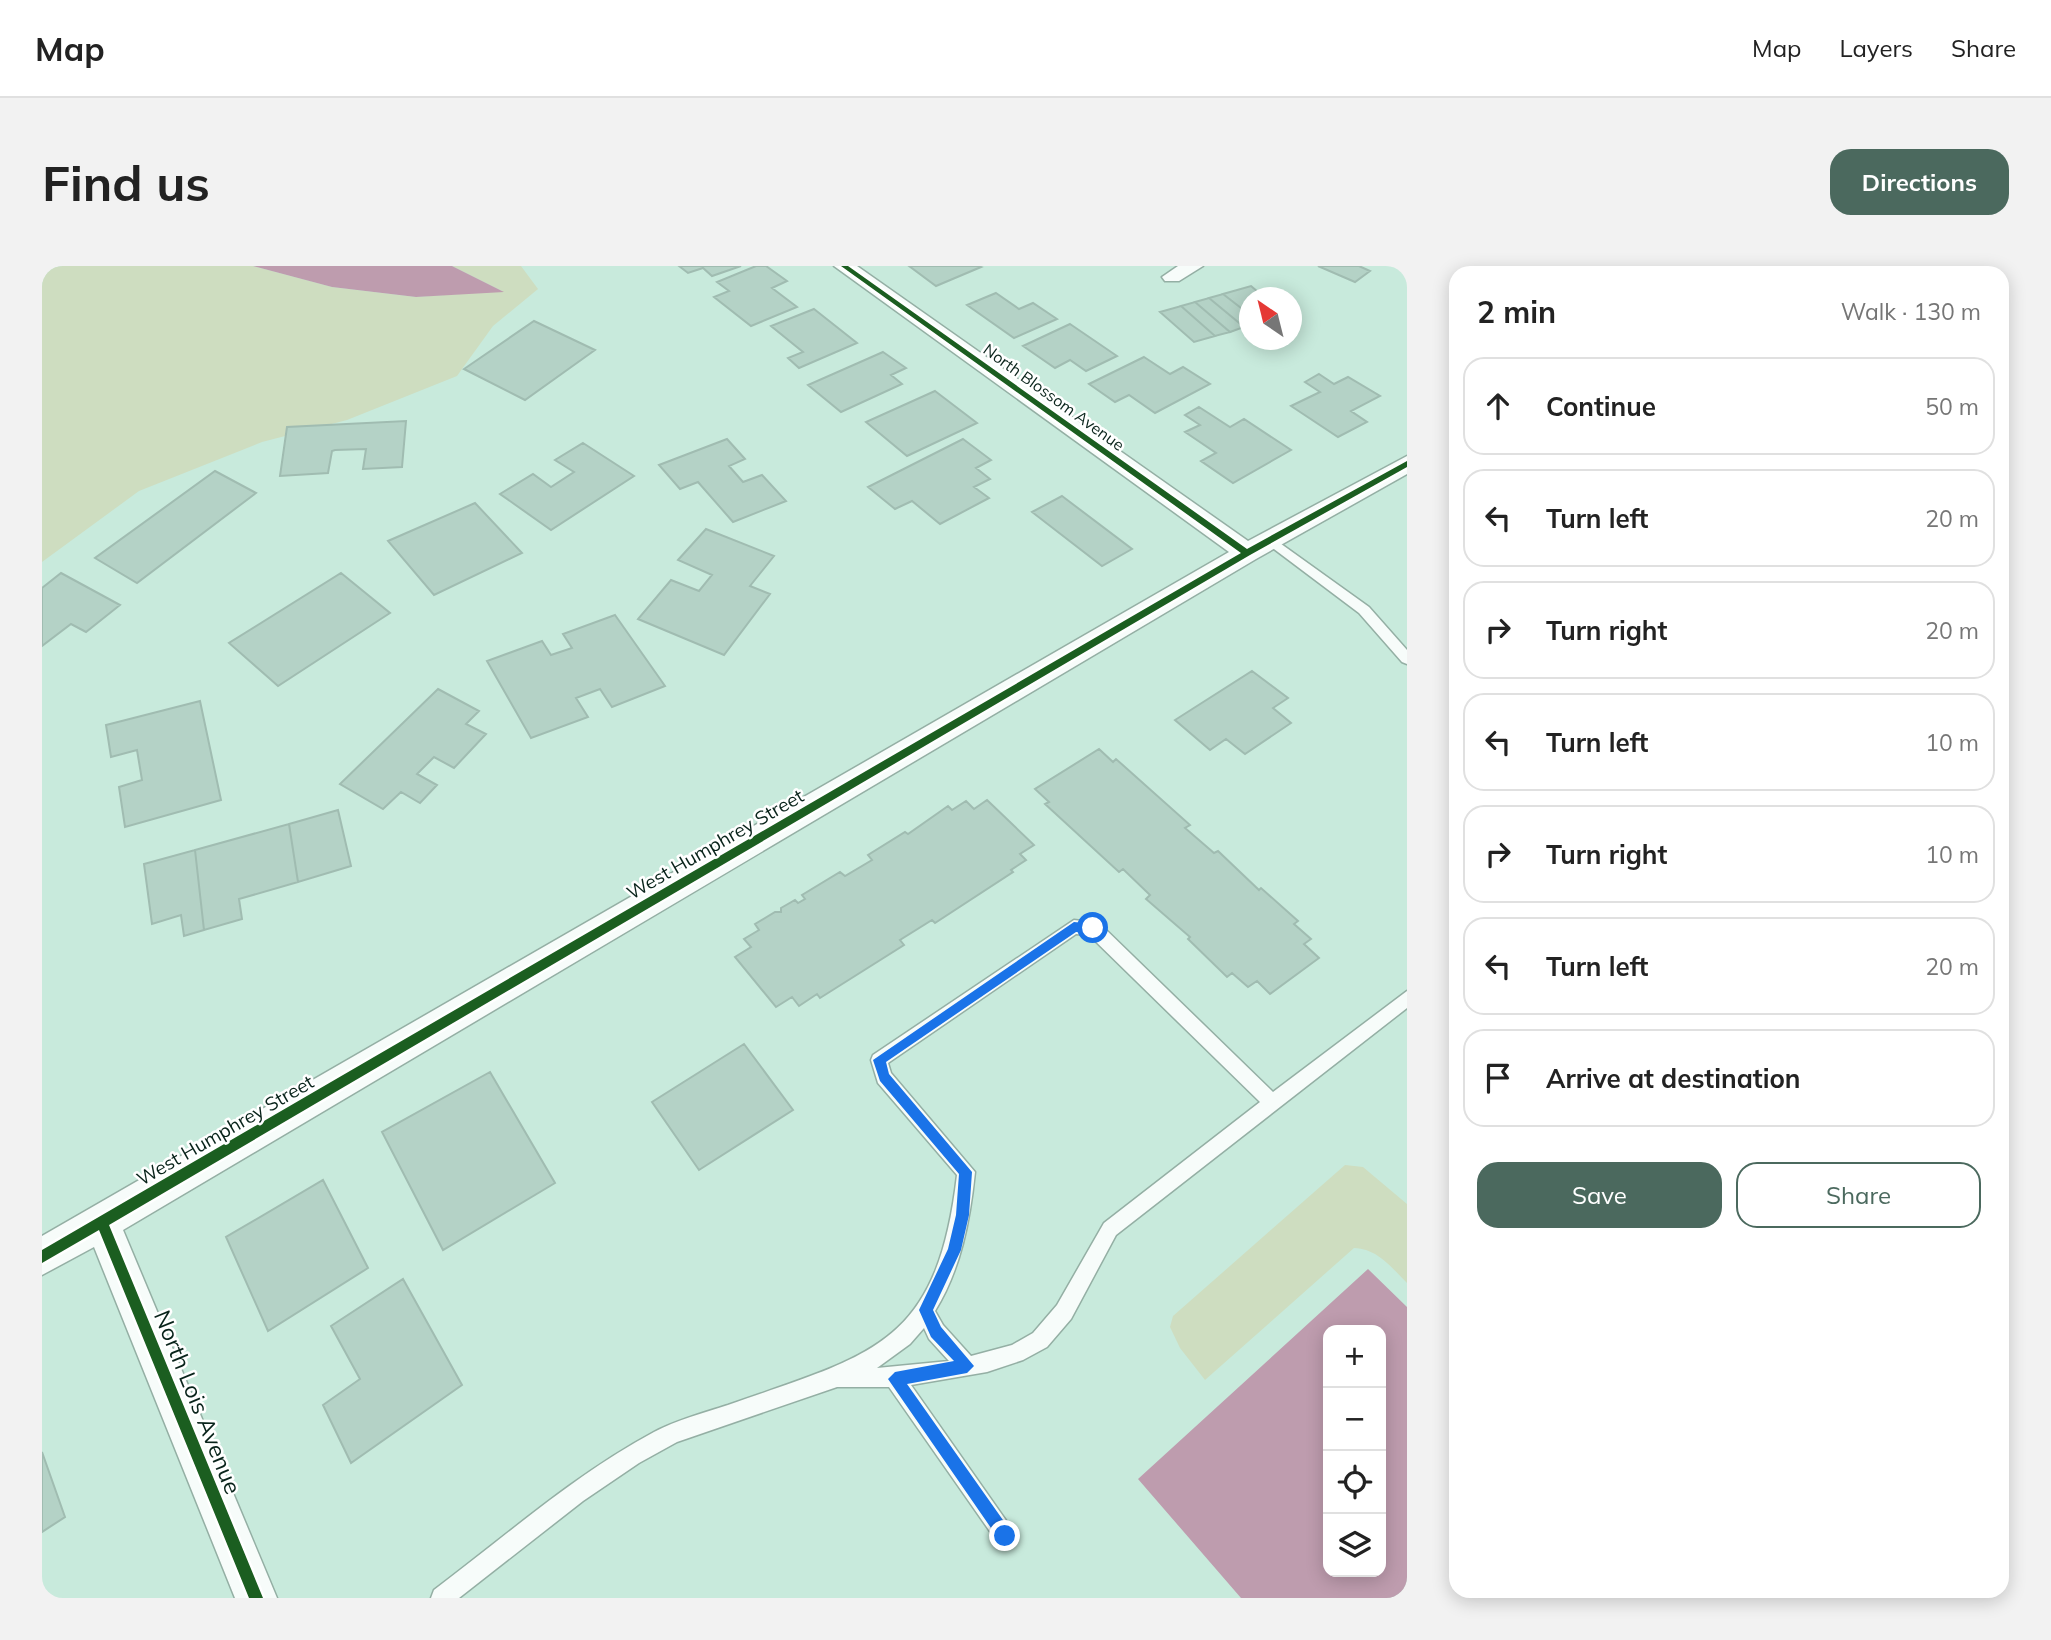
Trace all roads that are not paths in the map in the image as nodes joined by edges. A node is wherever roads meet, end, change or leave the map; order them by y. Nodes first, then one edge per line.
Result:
1 (844, 266) edge
2 (1193, 266) edge
3 (1172, 277) dead end
4 (1407, 464) edge
5 (1258, 547) junction
6 (1407, 659) edge
7 (1407, 998) edge
8 (1271, 1101) junction
9 (102, 1223) junction
10 (42, 1257) edge
11 (925, 1310) junction
12 (967, 1366) junction
13 (836, 1378) junction
14 (895, 1379) junction
15 (1005, 1536) dead end
16 (256, 1598) edge
17 (442, 1598) edge

1 - 5 street, North Blossom Avenue
2 - 3 street
4 - 5 street, West Humphrey Street
5 - 6 lane
5 - 9 street, West Humphrey Street
7 - 8 lane
8 - 11 lane
8 - 12 lane
9 - 10 street, West Humphrey Street
9 - 16 street, North Lois Avenue
11 - 12 lane
11 - 13 lane
12 - 14 lane
13 - 14 lane
13 - 17 lane
14 - 15 lane

